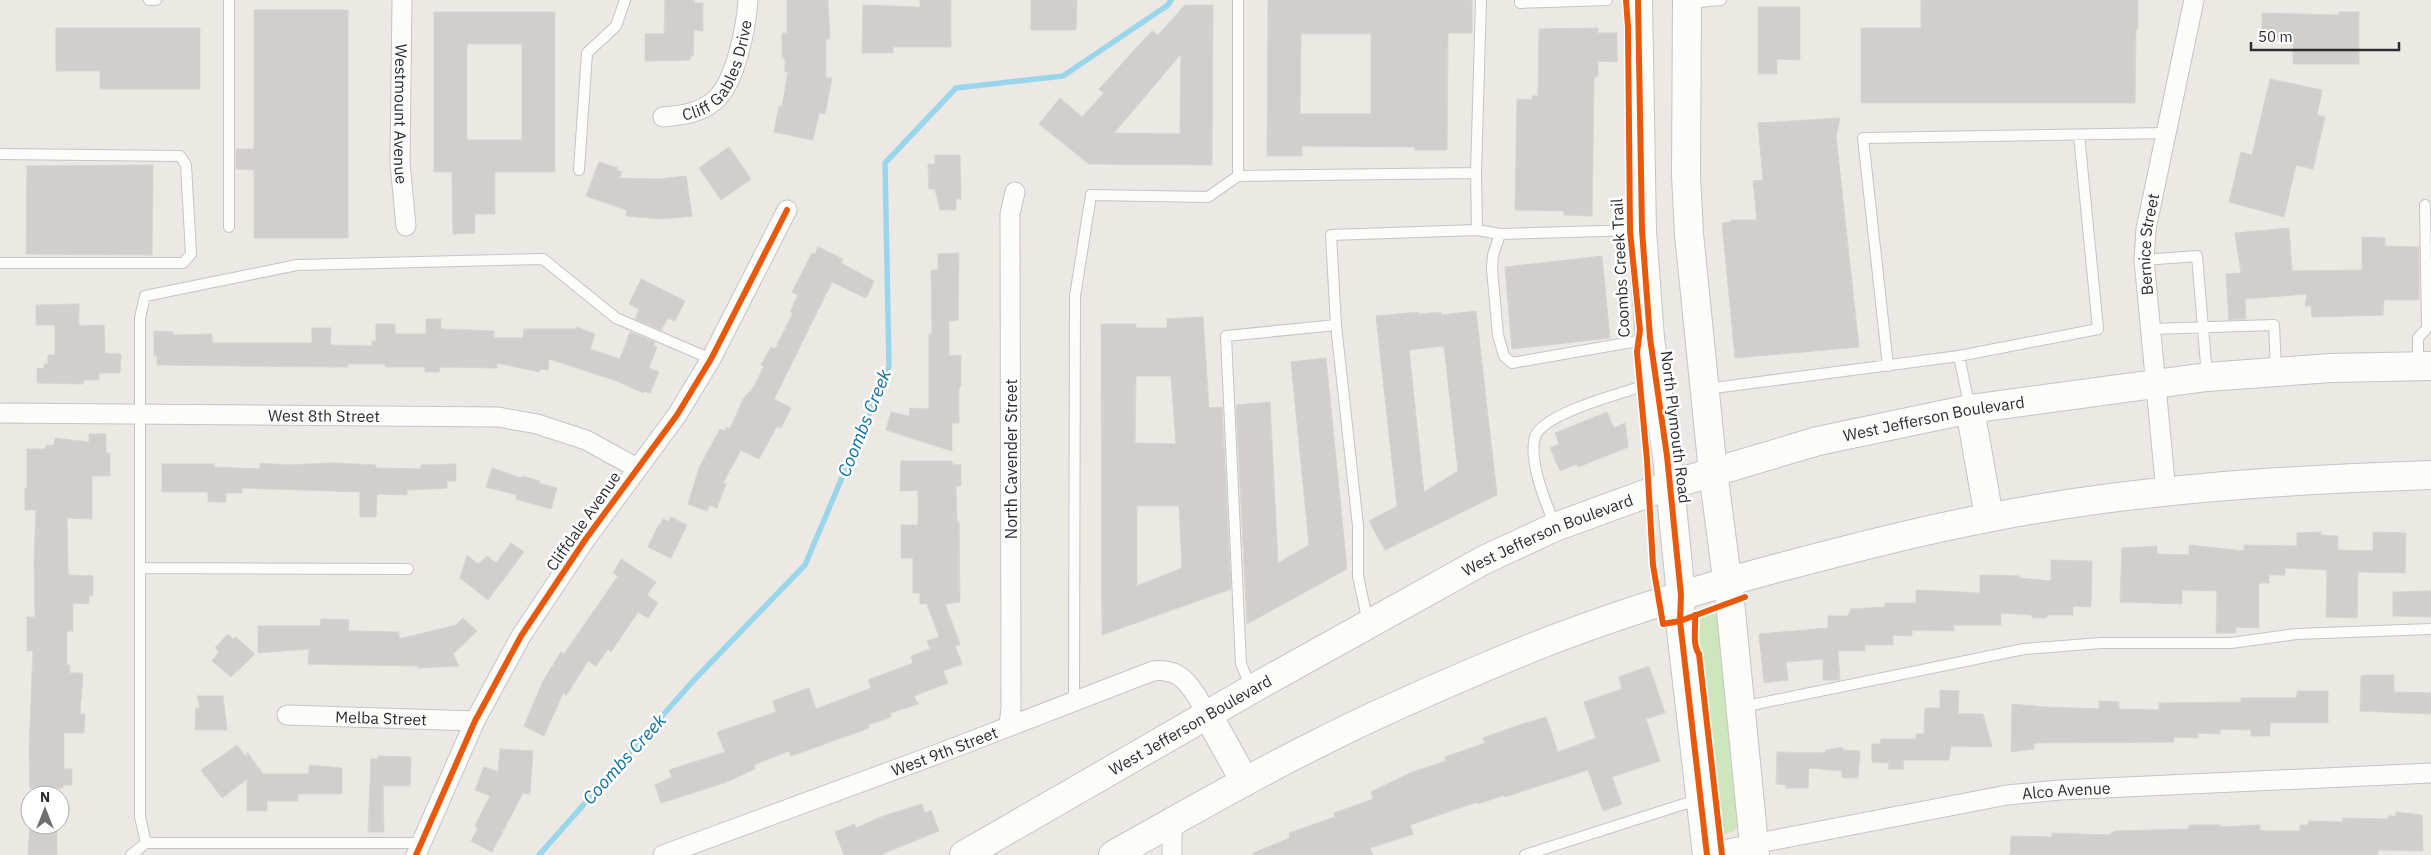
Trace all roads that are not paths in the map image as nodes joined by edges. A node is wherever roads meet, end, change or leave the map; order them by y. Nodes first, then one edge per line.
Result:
1 (149, 0) edge
2 (156, 0) edge
3 (230, 0) edge
4 (402, 0) edge
5 (625, 0) edge
6 (748, 0) edge
7 (1238, 0) edge
8 (1481, 0) edge
9 (1520, 0) edge
10 (1607, 0) edge
11 (1638, 0) edge
12 (1721, 0) edge
13 (2194, 0) edge
14 (1687, 1) edge
15 (663, 117) dead end
16 (2167, 133) junction
17 (2079, 134) junction
18 (0, 154) edge
19 (579, 170) dead end
20 (1476, 173) junction
21 (1238, 176) junction
22 (1015, 192) dead end
23 (2425, 206) dead end
24 (786, 210) dead end
25 (406, 226) dead end
26 (229, 227) dead end
27 (1477, 230) junction
28 (1642, 230) junction
29 (1500, 234) junction
30 (2144, 260) junction
31 (0, 263) edge
32 (1336, 325) junction
33 (2203, 327) junction
34 (2151, 329) junction
35 (2429, 330) edge
36 (1650, 338) junction
37 (1959, 356) junction
38 (711, 359) junction
39 (1888, 366) junction
40 (2424, 366) edge
41 (2276, 372) junction
42 (2207, 377) junction
43 (1657, 382) junction
44 (2156, 384) junction
45 (1705, 389) junction
46 (1970, 409) junction
47 (0, 413) edge
48 (140, 414) junction
49 (637, 468) junction
50 (1713, 472) junction
51 (2431, 475) edge
52 (1670, 484) junction
53 (2166, 492) junction
54 (1989, 517) junction
55 (1555, 527) junction
56 (140, 568) junction
57 (408, 569) dead end
58 (1727, 582) junction
59 (1681, 595) junction
60 (1369, 624) junction
61 (2431, 629) edge
62 (1252, 689) junction
63 (1074, 700) junction
64 (1739, 708) junction
65 (287, 715) dead end
66 (1208, 715) junction
67 (475, 721) junction
68 (1009, 726) junction
69 (2431, 773) edge
70 (1245, 782) junction
71 (1701, 801) junction
72 (1172, 822) junction
73 (146, 843) junction
74 (418, 849) edge
75 (1754, 849) edge
76 (1707, 854) edge
77 (131, 855) edge
78 (663, 855) edge
79 (964, 855) edge
80 (1113, 855) edge
81 (1172, 855) edge
82 (1525, 855) edge

1 - 2 lane
3 - 26 lane
4 - 25 street, Westmount Avenue
5 - 19 lane
6 - 15 street, Cliff Gables Drive
7 - 21 lane
8 - 20 lane
9 - 10 lane
11 - 28 main road, North Plymouth Road
12 - 14 lane
13 - 16 street, Bernice Street
14 - 45 main road, North Plymouth Road
16 - 17 lane
16 - 30 street, Bernice Street
17 - 37 lane
17 - 39 lane
18 - 31 lane
20 - 21 lane
20 - 27 lane
21 - 63 lane
22 - 68 street, North Cavender Street
23 - 35 lane
24 - 38 street, Cliffdale Avenue
27 - 29 lane
27 - 32 lane
28 - 29 lane
28 - 36 main road, North Plymouth Road
29 - 36 lane
30 - 33 lane
30 - 34 street, Bernice Street
32 - 60 lane
32 - 62 lane
33 - 34 lane
33 - 41 lane
33 - 42 lane
34 - 44 street, Bernice Street
35 - 40 lane
36 - 43 main road, North Plymouth Road
37 - 39 lane
37 - 46 lane
38 - 48 lane
38 - 49 street, Cliffdale Avenue
39 - 45 lane
40 - 41 main road, West Jefferson Boulevard
41 - 42 main road, West Jefferson Boulevard
42 - 44 main road, West Jefferson Boulevard
43 - 52 main road, North Plymouth Road
43 - 55 lane
44 - 46 main road, West Jefferson Boulevard
44 - 53 street, Bernice Street
45 - 50 main road, North Plymouth Road
46 - 50 main road, West Jefferson Boulevard
46 - 54 main road
47 - 48 street, West 8th Street
48 - 49 street, West 8th Street
48 - 56 lane
49 - 67 street, Cliffdale Avenue
50 - 52 main road, West Jefferson Boulevard
50 - 58 main road, North Plymouth Road
51 - 53 main road
52 - 55 main road, West Jefferson Boulevard
52 - 59 main road, North Plymouth Road
53 - 54 main road
54 - 58 main road
55 - 60 main road, West Jefferson Boulevard
56 - 57 lane
56 - 73 lane
58 - 59 main road
58 - 64 main road, North Plymouth Road
59 - 70 main road
59 - 71 main road, North Plymouth Road
60 - 62 main road, West Jefferson Boulevard
61 - 64 lane
62 - 66 main road, West Jefferson Boulevard
63 - 66 street, West 9th Street
63 - 68 street, West 9th Street
64 - 75 main road, North Plymouth Road
65 - 67 street, Melba Street
66 - 70 main road
66 - 79 main road, West Jefferson Boulevard
67 - 74 street, Cliffdale Avenue
68 - 78 street, West 9th Street
69 - 75 street, Alco Avenue
70 - 72 main road
71 - 76 main road, North Plymouth Road
71 - 82 lane
72 - 80 main road
72 - 81 street
73 - 74 lane
73 - 77 lane
75 - 76 street, Alco Avenue

